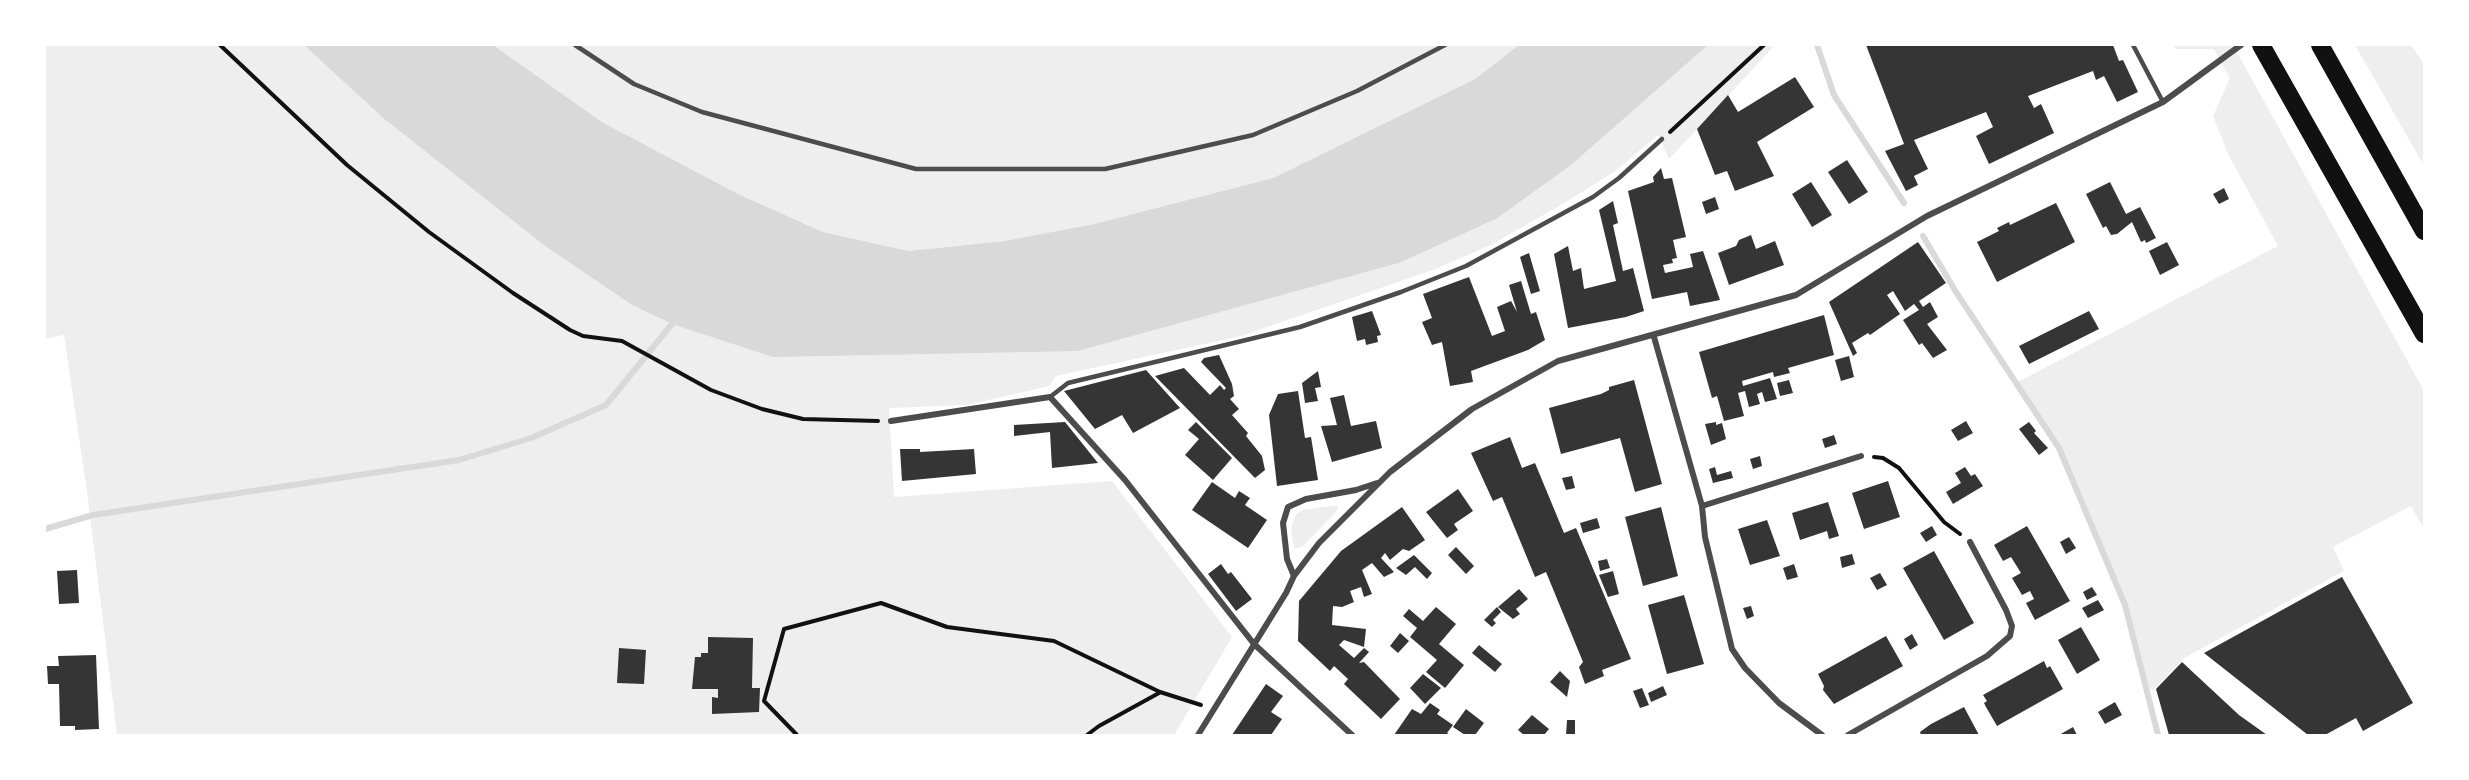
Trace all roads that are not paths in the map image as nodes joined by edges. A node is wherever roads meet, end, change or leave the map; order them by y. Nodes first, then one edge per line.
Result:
1 (575, 45) edge
2 (1445, 45) edge
3 (2133, 45) edge
4 (2241, 45) edge
5 (2261, 45) edge
6 (2323, 52) edge
7 (2163, 102) junction
8 (1662, 139) road end
9 (2424, 231) edge
10 (2424, 334) edge
11 (1654, 337) junction
12 (1050, 398) junction
13 (891, 421) road end
14 (1861, 456) road end
15 (1379, 482) junction
16 (1702, 506) junction
17 (1970, 542) road end
18 (1294, 576) junction
19 (1254, 644) junction
20 (1198, 735) edge
21 (1352, 735) edge
22 (1822, 735) edge
23 (1848, 735) edge

1 - 2 lane
3 - 7 lane
4 - 7 street
5 - 10 highway
6 - 9 highway
7 - 11 street
8 - 12 lane
11 - 15 street
11 - 16 street
12 - 13 street
12 - 19 street
14 - 16 street
15 - 18 street
15 - 18 street
16 - 22 street
17 - 23 street
18 - 19 street
19 - 20 street
19 - 21 street

